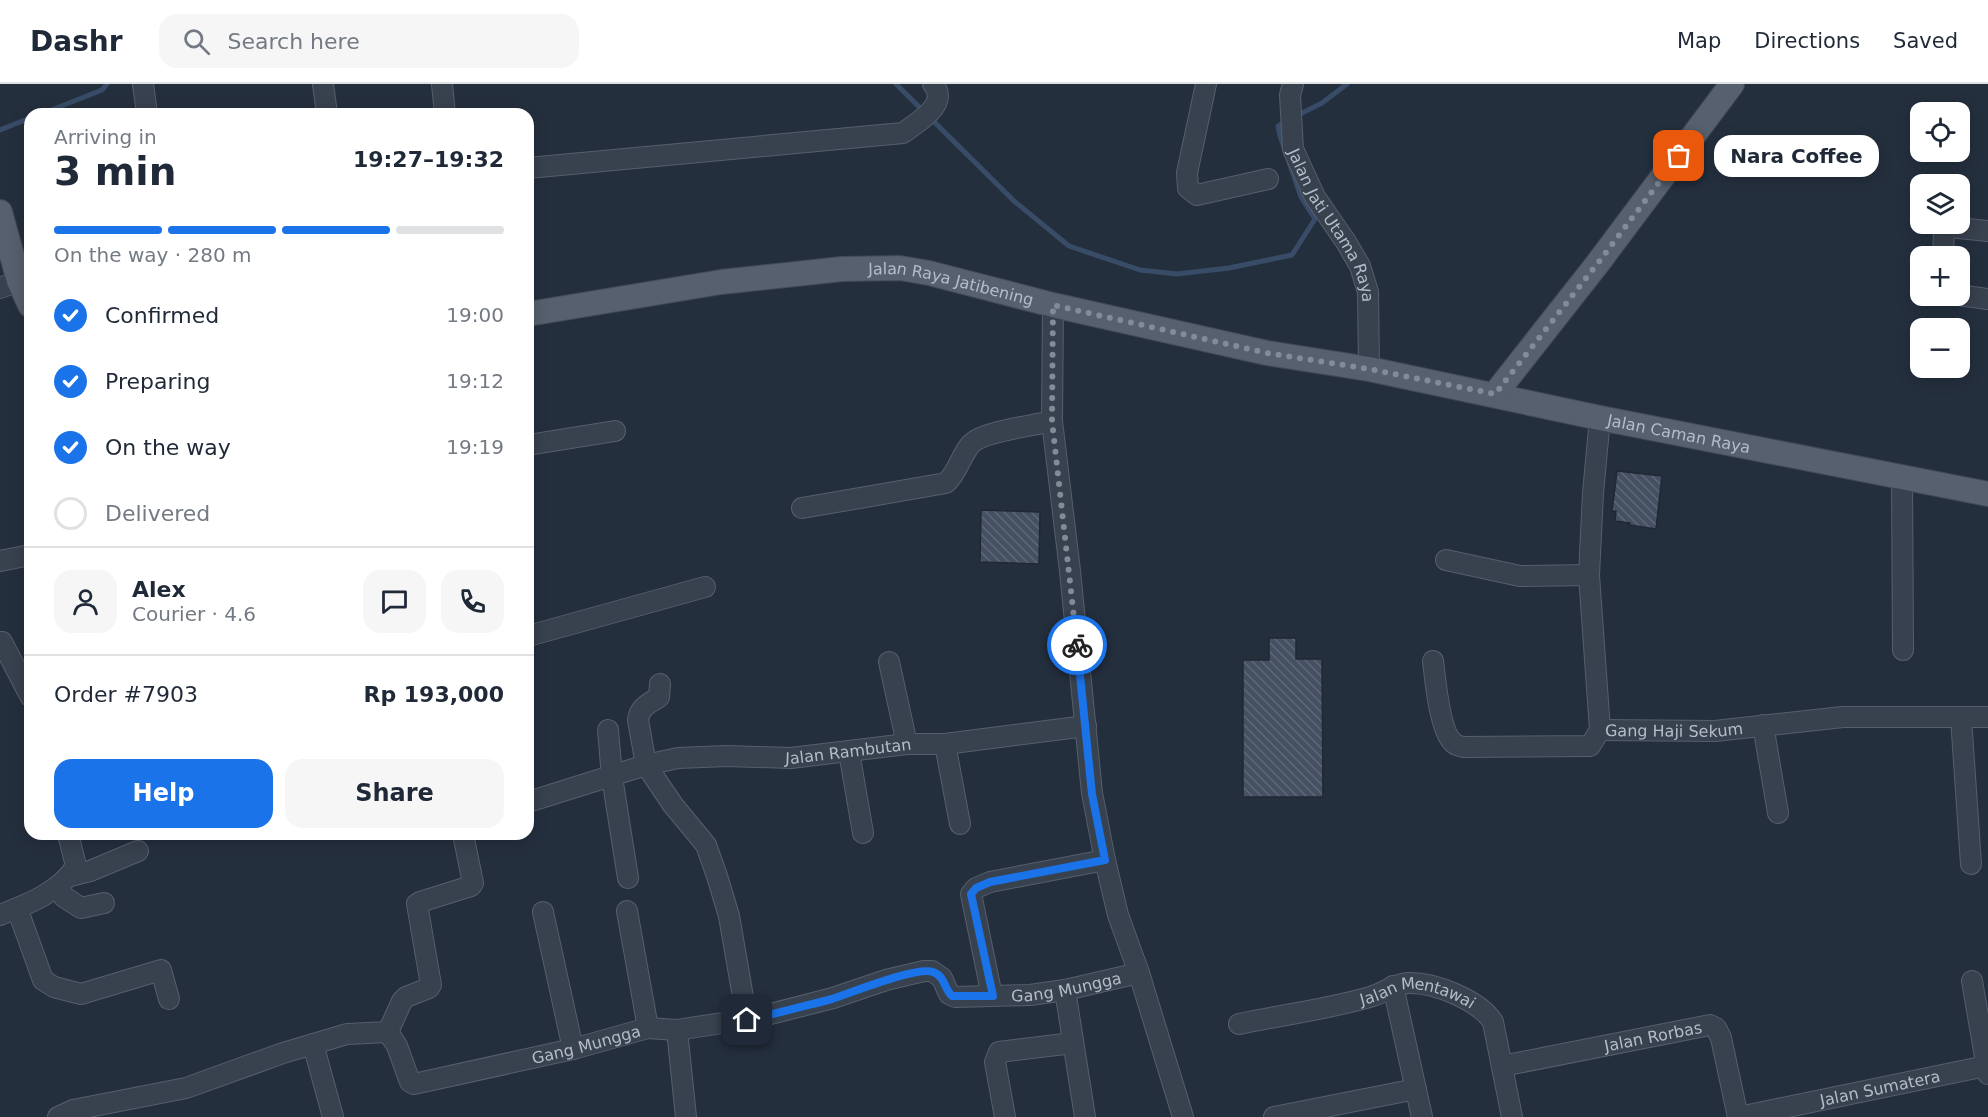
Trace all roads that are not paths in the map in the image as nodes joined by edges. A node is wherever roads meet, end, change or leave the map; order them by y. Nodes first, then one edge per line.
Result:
1 (143, 84) edge
2 (323, 84) edge
3 (442, 84) edge
4 (1206, 84) edge
5 (1732, 84) edge
6 (1291, 90) edge
7 (936, 93) edge
8 (146, 108) edge
9 (326, 108) edge
10 (444, 108) edge
11 (534, 167) edge
12 (1268, 179) dead end
13 (0, 212) edge
14 (1988, 231) edge
15 (1943, 246) edge
16 (10, 284) edge
17 (1970, 297) edge
18 (24, 299) edge
19 (1988, 299) edge
20 (1053, 305) junction
21 (534, 313) edge
22 (1369, 369) junction
23 (1495, 394) junction
24 (1600, 418) junction
25 (1052, 421) junction
26 (615, 431) dead end
27 (534, 444) edge
28 (1902, 477) junction
29 (1988, 494) edge
30 (802, 508) dead end
31 (24, 556) edge
32 (1446, 560) dead end
33 (0, 561) edge
34 (1589, 575) junction
35 (705, 587) dead end
36 (534, 634) edge
37 (1, 642) edge
38 (1903, 650) dead end
39 (1433, 661) dead end
40 (889, 662) dead end
41 (660, 684) dead end
42 (24, 685) edge
43 (1988, 717) edge
44 (1961, 718) junction
45 (1763, 725) junction
46 (1086, 726) junction
47 (608, 730) dead end
48 (1600, 730) junction
49 (907, 744) junction
50 (945, 744) junction
51 (849, 752) junction
52 (646, 765) junction
53 (612, 777) junction
54 (534, 800) edge
55 (1778, 813) dead end
56 (960, 824) dead end
57 (863, 833) dead end
58 (70, 840) edge
59 (464, 840) edge
60 (138, 851) dead end
61 (1105, 860) junction
62 (1971, 864) dead end
63 (628, 879) dead end
64 (64, 881) junction
65 (104, 903) dead end
66 (627, 910) dead end
67 (8, 912) edge
68 (543, 912) dead end
69 (1139, 973) junction
70 (1972, 981) dead end
71 (1393, 986) junction
72 (1065, 990) junction
73 (993, 996) junction
74 (169, 999) dead end
75 (747, 1020) junction
76 (1239, 1024) dead end
77 (648, 1029) junction
78 (677, 1030) junction
79 (388, 1032) junction
80 (1073, 1043) junction
81 (313, 1044) junction
82 (573, 1049) junction
83 (1502, 1066) junction
84 (1987, 1070) edge
85 (1416, 1089) junction
86 (58, 1117) edge
87 (333, 1117) edge
88 (686, 1117) edge
89 (1005, 1117) edge
90 (1085, 1117) edge
91 (1183, 1117) edge
92 (1274, 1117) edge
93 (1422, 1117) edge
94 (1512, 1117) edge
95 (1739, 1117) edge

1 - 8 street
2 - 9 street
3 - 10 street
4 - 12 street
5 - 23 main road
6 - 22 street, Jalan Jati Utama Raya
7 - 11 street
13 - 16 main road
14 - 15 street
16 - 18 main road
17 - 19 street
20 - 21 main road, Jalan Raya Jatibening
20 - 22 main road, Jalan Raya Jatibening
20 - 25 street
22 - 23 main road, Jalan Caman Raya
23 - 24 main road, Jalan Caman Raya
24 - 28 main road, Jalan Caman Raya
24 - 34 street, Gang Haji Sekum
25 - 30 street
25 - 46 street
26 - 27 street
28 - 29 main road, Jalan Caman Raya
28 - 38 street
31 - 33 street
32 - 34 street
34 - 48 street, Gang Haji Sekum
35 - 36 street
37 - 42 street
39 - 48 street
40 - 49 street
41 - 52 street
43 - 44 street, Gang Haji Sekum
44 - 45 street, Gang Haji Sekum
44 - 62 street
45 - 48 street, Gang Haji Sekum
45 - 55 street
46 - 50 street, Jalan Rambutan
46 - 61 street
47 - 53 street
49 - 50 street, Jalan Rambutan
49 - 51 street, Jalan Rambutan
50 - 56 street
51 - 52 street, Jalan Rambutan
51 - 57 street
52 - 53 street, Jalan Rambutan
52 - 75 street
53 - 54 street, Jalan Rambutan
53 - 63 street
58 - 64 street
59 - 79 street
60 - 64 street
61 - 69 street
61 - 73 street
64 - 65 street
64 - 67 street
66 - 77 street
67 - 74 street
68 - 82 street
69 - 72 street, Gang Mungga
69 - 91 street
70 - 84 street
71 - 76 street, Jalan Mentawai
71 - 83 street, Jalan Mentawai
71 - 85 street
72 - 73 street, Gang Mungga
72 - 80 street
73 - 75 street, Gang Mungga
75 - 78 street, Gang Mungga
77 - 78 street, Gang Mungga
77 - 82 street, Gang Mungga
78 - 88 street
79 - 81 street
79 - 82 street, Gang Mungga
80 - 89 street
80 - 90 street
81 - 86 street
81 - 87 street
83 - 94 street, Jalan Mentawai
83 - 95 street, Jalan Rorbas
84 - 95 street, Jalan Sumatera
85 - 92 street
85 - 93 street

